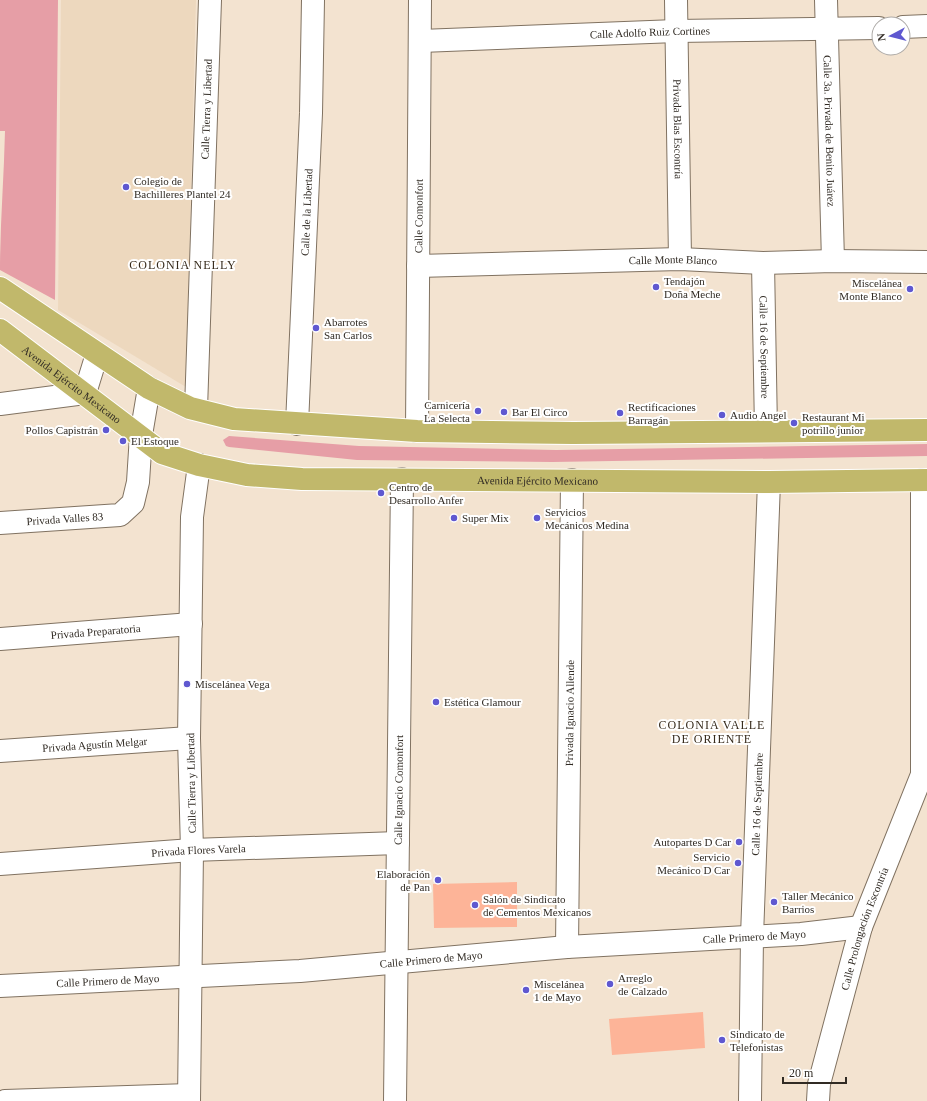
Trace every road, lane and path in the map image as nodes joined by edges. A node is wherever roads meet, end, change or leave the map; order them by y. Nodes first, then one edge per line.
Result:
1 (210, 0) edge
2 (313, 0) edge
3 (420, 0) edge
4 (676, 0) edge
5 (826, 0) edge
6 (927, 26) edge
7 (911, 27) edge
8 (871, 28) edge
9 (826, 30) junction
10 (676, 31) junction
11 (421, 41) junction
12 (680, 259) junction
13 (833, 261) junction
14 (927, 262) edge
15 (763, 263) junction
16 (418, 266) junction
17 (0, 288) edge
18 (0, 330) edge
19 (97, 354) junction
20 (149, 388) junction
21 (85, 393) junction
22 (0, 404) edge
23 (196, 409) junction
24 (297, 424) junction
25 (766, 430) junction
26 (927, 430) edge
27 (417, 431) junction
28 (141, 435) junction
29 (199, 465) junction
30 (402, 479) junction
31 (572, 480) junction
32 (924, 480) edge
33 (769, 482) junction
34 (0, 523) edge
35 (191, 624) junction
36 (0, 639) edge
37 (189, 738) junction
38 (0, 751) edge
39 (924, 766) edge
40 (398, 843) junction
41 (192, 850) junction
42 (0, 864) edge
43 (861, 927) junction
44 (752, 936) junction
45 (567, 947) junction
46 (397, 962) junction
47 (189, 975) junction
48 (0, 986) edge
49 (189, 1098) edge
50 (5, 1101) edge
51 (395, 1101) edge
52 (750, 1101) edge
53 (818, 1101) edge

1 - 23 street, Calle Tierra y Libertad
2 - 24 street, Calle de la Libertad
3 - 11 street, Calle Comonfort
4 - 10 street, Privada Blas Escontría
5 - 9 street, Calle 3a. Privada de Benito Juárez
6 - 7 street
8 - 9 street, Calle Adolfo Ruiz Cortines
9 - 10 street, Calle Adolfo Ruiz Cortines
9 - 13 street, Calle 3a. Privada de Benito Juárez
10 - 11 street, Calle Adolfo Ruiz Cortines
10 - 12 street, Privada Blas Escontría
11 - 16 street, Calle Comonfort
12 - 15 street, Calle Monte Blanco
12 - 16 street, Calle Monte Blanco
13 - 14 street, Calle Monte Blanco
13 - 15 street, Calle Monte Blanco
15 - 25 street, Calle 16 de Septiembre
16 - 27 street, Calle Comonfort
17 - 19 main road
18 - 21 main road, Avenida Ejército Mexicano
19 - 20 main road
19 - 21 street
20 - 23 main road
20 - 28 street
21 - 22 street
21 - 28 main road, Avenida Ejército Mexicano
23 - 24 main road
24 - 27 main road
25 - 26 main road
25 - 27 main road
28 - 29 main road, Avenida Ejército Mexicano
28 - 34 street, Privada Valles 83
29 - 30 main road, Avenida Ejército Mexicano
29 - 35 street, Calle Tierra y Libertad
30 - 31 main road, Avenida Ejército Mexicano
30 - 40 street, Calle Ignacio Comonfort
31 - 33 main road, Avenida Ejército Mexicano
31 - 45 street, Privada Ignacio Allende
32 - 33 main road, Avenida Ejército Mexicano
32 - 39 street
33 - 44 street, Calle 16 de Septiembre
35 - 36 street, Privada Preparatoria
35 - 37 street, Calle Tierra y Libertad
37 - 38 street, Privada Agustín Melgar
37 - 41 street, Calle Tierra y Libertad
39 - 43 street, Calle Prolongación Escontría
40 - 41 street, Privada Flores Varela
40 - 46 street, Calle Ignacio Comonfort
41 - 42 street, Privada Flores Varela
41 - 47 street, Calle Tierra y Libertad
43 - 44 street, Calle Primero de Mayo
43 - 53 street, Calle Prolongación Escontría
44 - 45 street, Calle Primero de Mayo
44 - 52 street, Calle 16 de Septiembre
45 - 46 street, Calle Primero de Mayo
46 - 47 street, Calle Primero de Mayo
46 - 51 street, Calle Ignacio Comonfort
47 - 48 street, Calle Primero de Mayo
47 - 49 street, Calle Tierra y Libertad
49 - 50 street

